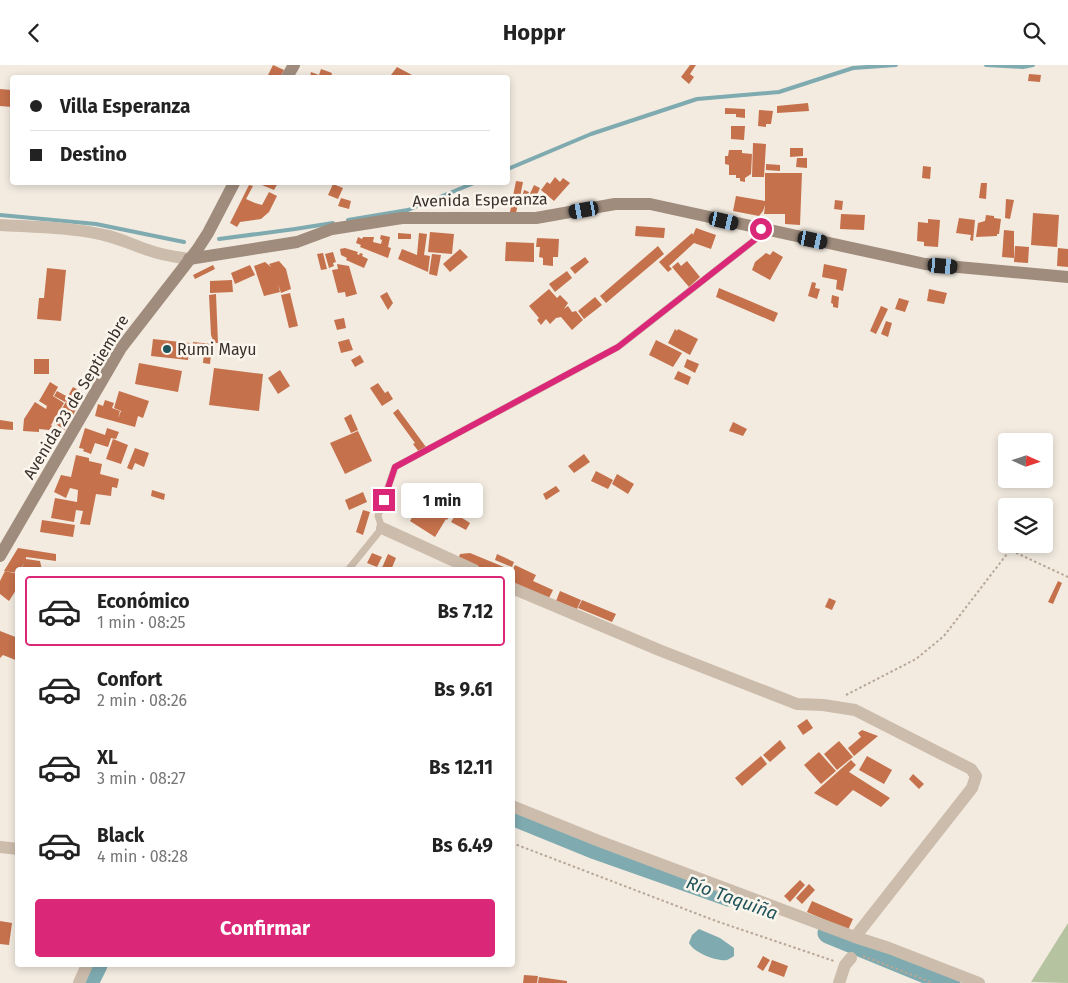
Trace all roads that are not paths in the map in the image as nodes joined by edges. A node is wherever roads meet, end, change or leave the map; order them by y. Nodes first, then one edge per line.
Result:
1 (233, 185) edge
2 (0, 225) edge
3 (761, 229) junction
4 (193, 254) junction
5 (1068, 277) edge
6 (382, 528) junction
7 (0, 556) edge
8 (350, 567) edge
9 (467, 567) edge
10 (515, 589) edge
11 (515, 807) edge
12 (0, 847) edge
13 (15, 849) edge
14 (855, 937) junction
15 (848, 961) road end
16 (86, 967) edge
17 (79, 983) edge
18 (839, 983) edge
19 (979, 983) edge

1 - 4 main road, Avenida 23 de Septiembre
2 - 4 street
3 - 4 main road, Avenida Esperanza
3 - 5 main road, Avenida Esperanza
3 - 6 lane
4 - 7 main road, Avenida 23 de Septiembre
6 - 8 lane
6 - 9 street
10 - 14 street
11 - 14 street
12 - 13 street
14 - 19 street
15 - 18 street
16 - 17 street

